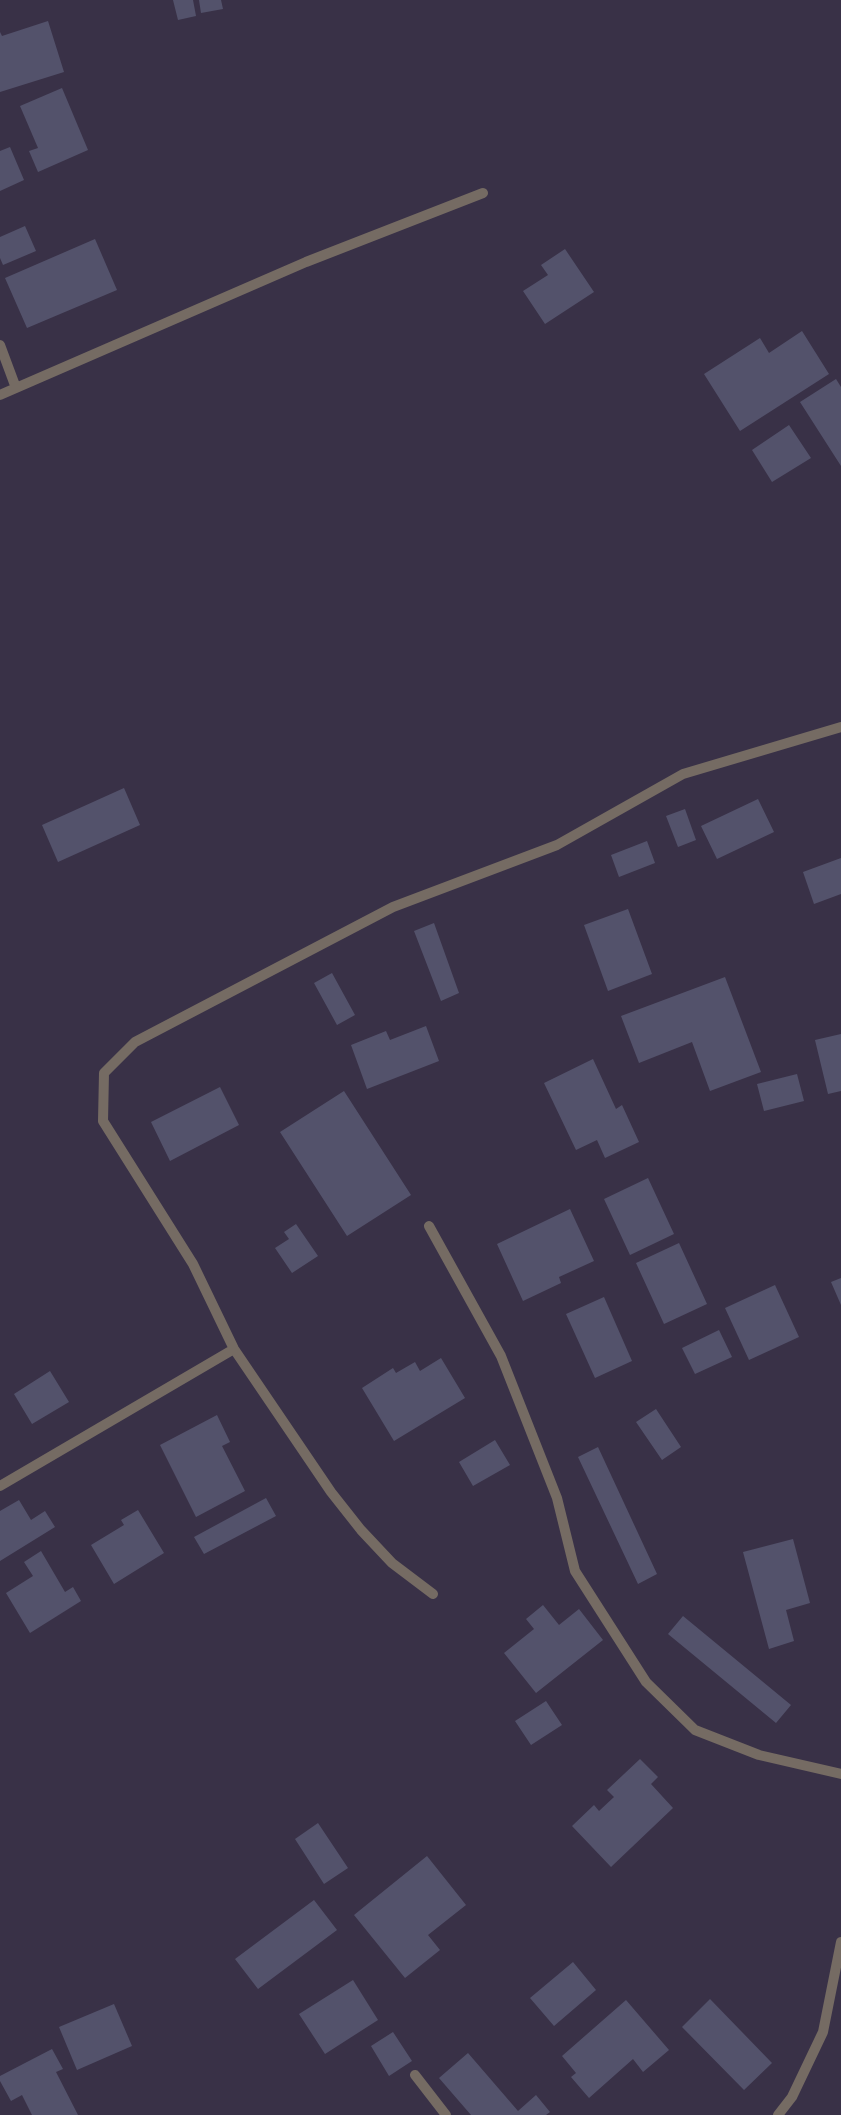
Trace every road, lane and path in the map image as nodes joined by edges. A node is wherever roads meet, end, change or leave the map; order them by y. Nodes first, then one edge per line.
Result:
1 (483, 194) dead end
2 (0, 345) edge
3 (16, 388) junction
4 (0, 394) edge
5 (841, 727) edge
6 (429, 1226) dead end
7 (234, 1349) junction
8 (0, 1486) edge
9 (433, 1594) dead end
10 (841, 1774) edge
11 (841, 1942) edge
12 (415, 2075) dead end
13 (446, 2115) edge
14 (778, 2115) edge

1 - 3 street
2 - 3 street
3 - 4 street
5 - 7 street
6 - 10 street
7 - 8 street
7 - 9 street
11 - 14 street
12 - 13 street

